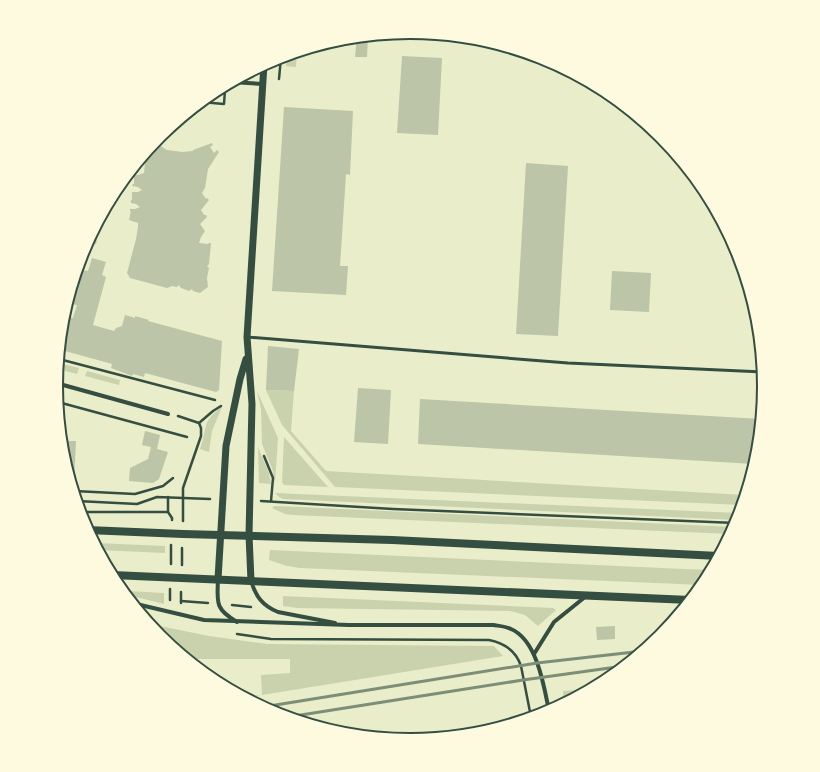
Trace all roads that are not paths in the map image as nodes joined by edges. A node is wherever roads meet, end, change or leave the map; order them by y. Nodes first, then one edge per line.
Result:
1 (264, 72) edge
2 (242, 83) edge
3 (263, 84) junction
4 (247, 338) junction
5 (248, 355) junction
6 (756, 372) edge
7 (63, 385) edge
8 (168, 414) road end
9 (95, 530) edge
10 (220, 534) junction
11 (249, 535) junction
12 (713, 556) edge
13 (119, 575) edge
14 (218, 579) junction
15 (251, 581) junction
16 (586, 595) junction
17 (683, 600) edge
18 (141, 605) edge
19 (237, 622) junction
20 (349, 625) junction
21 (534, 654) junction
22 (548, 705) edge

1 - 3 street
2 - 3 street
3 - 4 street
4 - 5 street
4 - 6 lane
5 - 10 street
5 - 11 street
7 - 8 street
9 - 10 main road
10 - 11 main road
10 - 14 street
11 - 12 main road
11 - 15 street
13 - 14 main road
14 - 15 main road
14 - 19 street
15 - 16 main road
15 - 20 street
16 - 17 main road
16 - 21 street
18 - 19 street
19 - 20 street
20 - 21 street
21 - 22 street

